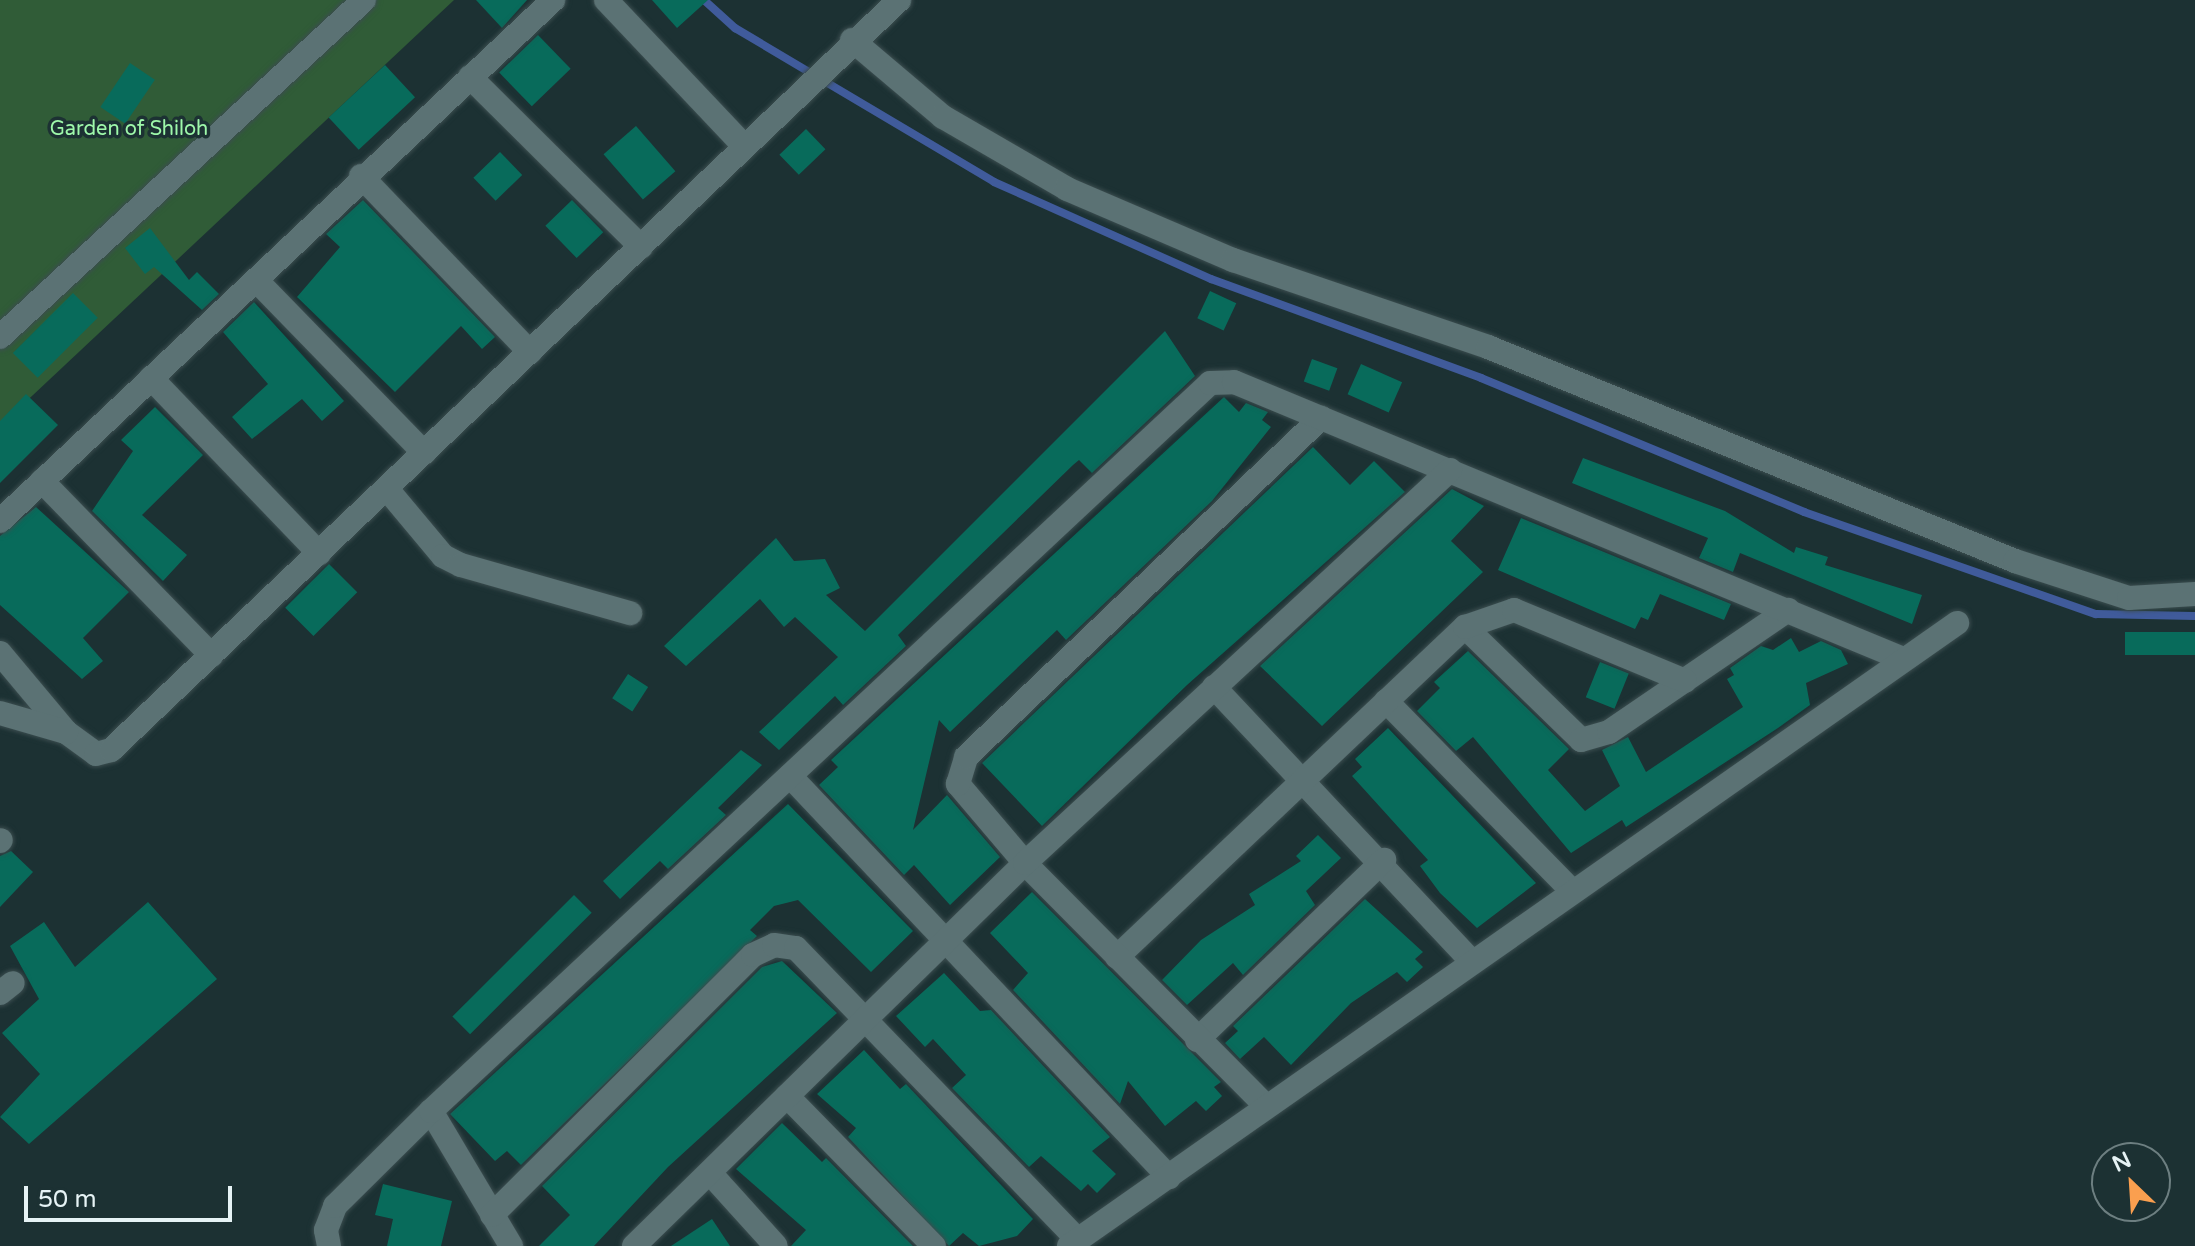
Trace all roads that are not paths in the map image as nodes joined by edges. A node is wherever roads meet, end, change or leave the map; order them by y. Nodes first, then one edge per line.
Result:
1 (364, 0) edge
2 (553, 0) edge
3 (606, 0) edge
4 (899, 0) edge
5 (852, 40) junction
6 (470, 77) junction
7 (743, 145) junction
8 (361, 176) junction
9 (641, 247) junction
10 (256, 280) junction
11 (0, 337) edge
12 (530, 352) junction
13 (151, 378) junction
14 (1321, 418) junction
15 (424, 453) junction
16 (1450, 470) junction
17 (42, 481) junction
18 (387, 489) junction
19 (0, 521) edge
20 (319, 553) junction
21 (2195, 594) edge
22 (1788, 610) junction
23 (630, 613) dead end
24 (1957, 623) dead end
25 (1465, 627) junction
26 (0, 653) edge
27 (211, 655) junction
28 (1903, 659) junction
29 (1685, 681) junction
30 (10, 682) edge
31 (1214, 687) junction
32 (1386, 701) junction
33 (0, 713) edge
34 (66, 732) junction
35 (790, 776) junction
36 (1305, 776) junction
37 (1384, 860) junction
38 (1025, 863) junction
39 (1570, 889) junction
40 (944, 941) junction
41 (1117, 957) junction
42 (1470, 960) junction
43 (866, 1018) junction
44 (1197, 1040) junction
45 (787, 1096) junction
46 (1266, 1106) junction
47 (431, 1111) junction
48 (710, 1173) junction
49 (1169, 1177) junction
50 (492, 1215) junction
51 (1073, 1243) edge
52 (329, 1246) edge
53 (511, 1246) edge
54 (634, 1246) edge
55 (776, 1246) edge
56 (934, 1246) edge

1 - 11 street
2 - 6 street
3 - 7 street
4 - 5 street
5 - 7 street
5 - 21 street
6 - 8 street
6 - 9 street
7 - 9 street
8 - 10 street
8 - 12 street
9 - 12 street
10 - 13 street
10 - 15 street
12 - 15 street
13 - 17 street
13 - 20 street
14 - 16 street
14 - 35 street
14 - 38 street
15 - 18 street
16 - 22 street
16 - 31 street
17 - 19 street
17 - 27 street
18 - 20 street
18 - 23 street
20 - 27 street
22 - 28 street
22 - 29 street
24 - 28 street
25 - 29 street
25 - 29 street
25 - 32 street
26 - 30 street
27 - 34 street
28 - 39 street
30 - 34 street
31 - 36 street
31 - 38 street
32 - 36 street
32 - 39 street
33 - 34 street
35 - 40 street
35 - 47 street
36 - 37 street
36 - 41 street
37 - 42 street
37 - 44 street
38 - 40 street
38 - 41 street
39 - 42 street
40 - 43 street
40 - 49 street
41 - 44 street
42 - 46 street
43 - 45 street
43 - 50 street
43 - 51 street
44 - 46 street
45 - 48 street
45 - 56 street
46 - 49 street
47 - 50 street
47 - 52 street
48 - 54 street
48 - 55 street
49 - 51 street
50 - 53 street

